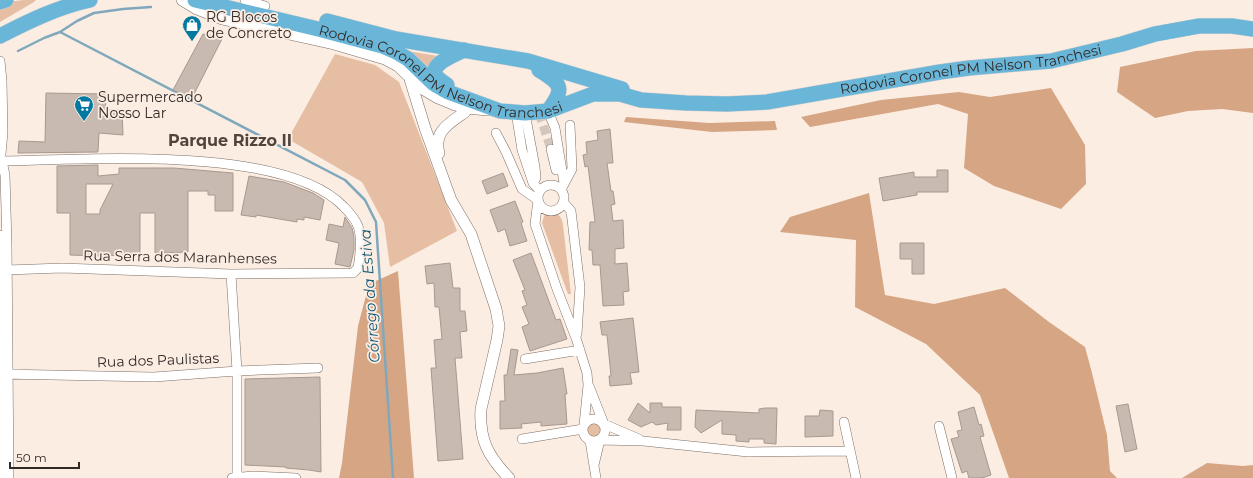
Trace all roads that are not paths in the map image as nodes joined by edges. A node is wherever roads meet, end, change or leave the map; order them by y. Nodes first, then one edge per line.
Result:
1 (6, 0) edge
2 (90, 0) edge
3 (182, 0) edge
4 (195, 0) edge
5 (238, 0) edge
6 (245, 0) edge
7 (0, 2) edge
8 (69, 3) edge
9 (265, 6) junction
10 (1253, 29) edge
11 (0, 36) edge
12 (464, 50) junction
13 (0, 61) edge
14 (526, 62) junction
15 (409, 76) junction
16 (421, 88) junction
17 (686, 103) junction
18 (469, 106) junction
19 (496, 110) junction
20 (548, 111) junction
21 (520, 113) junction
22 (570, 125) dead end
23 (496, 133) dead end
24 (551, 149) tunnel mouth
25 (1, 162) edge
26 (562, 188) junction
27 (539, 195) junction
28 (451, 200) junction
29 (564, 203) junction
30 (0, 235) edge
31 (8, 270) junction
32 (231, 274) junction
33 (576, 338) junction
34 (580, 350) junction
35 (525, 359) dead end
36 (318, 368) dead end
37 (237, 371) junction
38 (3, 375) edge
39 (588, 385) junction
40 (844, 422) dead end
41 (604, 424) junction
42 (939, 426) dead end
43 (583, 427) junction
44 (522, 439) dead end
45 (600, 440) junction
46 (590, 441) junction
47 (643, 441) junction
48 (850, 450) junction
49 (594, 465) junction
50 (1, 478) edge
51 (9, 478) edge
52 (235, 478) edge
53 (296, 478) edge
54 (509, 478) edge
55 (596, 478) edge
56 (856, 478) edge
57 (952, 478) edge

1 - 7 highway
2 - 8 highway
3 - 15 street
4 - 18 highway, Rodovia Coronel PM Nelson Tranchesi
5 - 9 highway, Rodovia Coronel PM Nelson Tranchesi
6 - 9 street, Rodovia Coronel PM Nelson Tranchesi
8 - 11 highway
9 - 12 highway, Rodovia Coronel PM Nelson Tranchesi
10 - 17 highway, Rodovia Coronel PM Nelson Tranchesi
12 - 14 highway, Rodovia Coronel PM Nelson Tranchesi
12 - 18 highway
13 - 25 street
14 - 17 highway, Rodovia Coronel PM Nelson Tranchesi
14 - 20 highway
15 - 16 street
15 - 28 street
16 - 18 street
16 - 19 street
17 - 20 highway, Rodovia Coronel PM Nelson Tranchesi
18 - 19 highway, Rodovia Coronel PM Nelson Tranchesi
18 - 28 street
19 - 21 highway, Rodovia Coronel PM Nelson Tranchesi
20 - 21 highway, Rodovia Coronel PM Nelson Tranchesi
20 - 26 street
21 - 27 street
22 - 26 street
23 - 27 street
24 - 26 street
25 - 31 street
25 - 32 street, Rua Serra dos Maranhenses
27 - 29 street
27 - 29 street
27 - 33 street
28 - 54 street
29 - 33 street
30 - 38 street
31 - 32 street, Rua Serra dos Maranhenses
31 - 38 street
32 - 37 street
33 - 34 street
34 - 35 street
34 - 39 street
36 - 37 street, Rua dos Paulistas
37 - 38 street, Rua dos Paulistas
37 - 52 street
38 - 50 street
38 - 51 street
39 - 41 street
39 - 43 street
40 - 48 street
41 - 43 street
41 - 45 street
41 - 47 street
42 - 57 street
43 - 44 street
43 - 46 street
45 - 46 street
45 - 47 street
45 - 49 street
46 - 49 street
47 - 48 street
48 - 56 street
49 - 55 street
52 - 53 street

